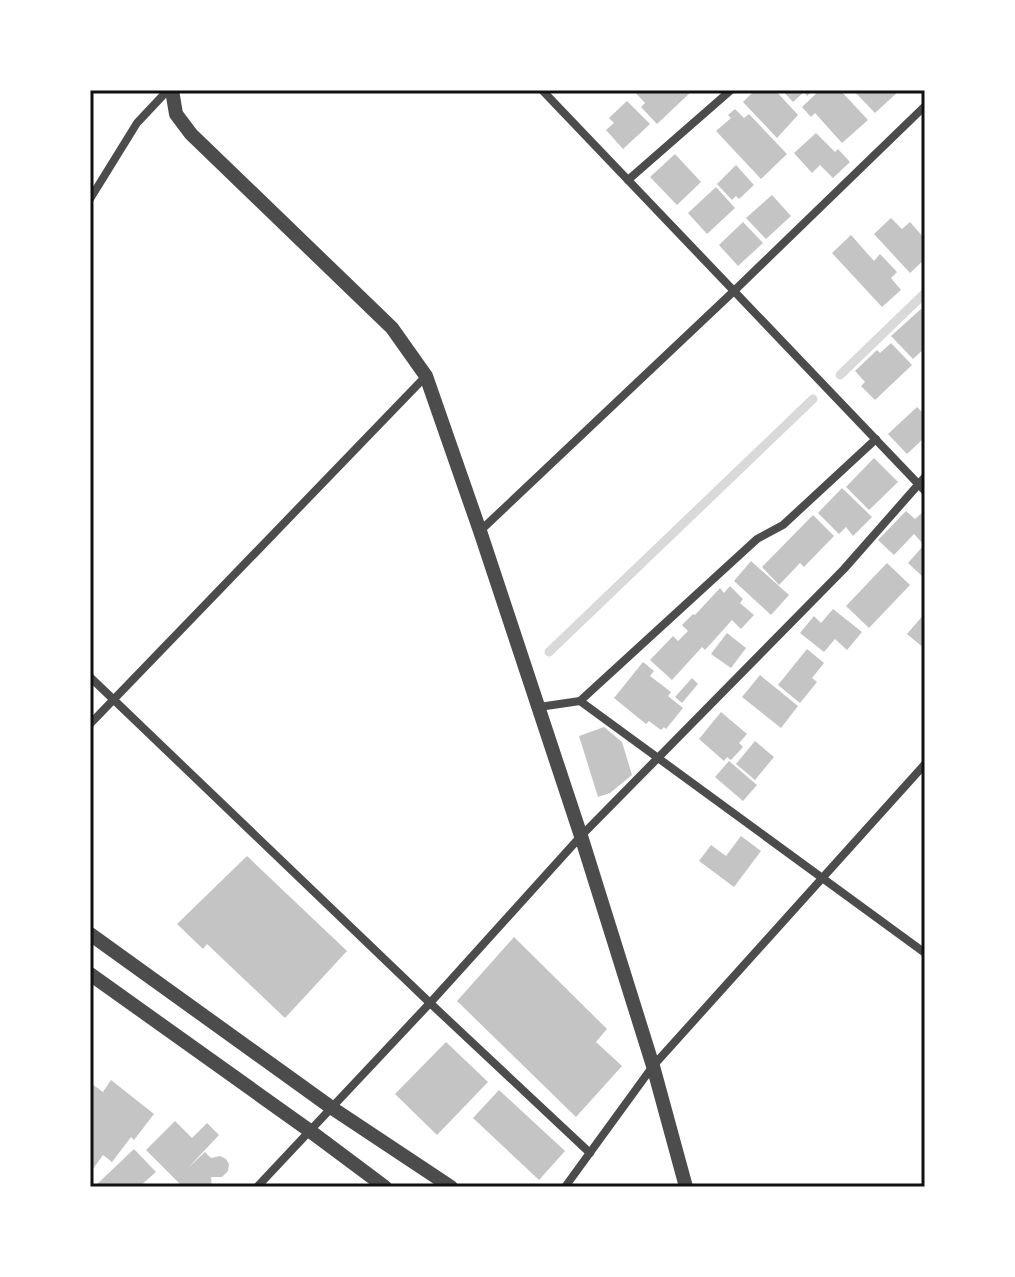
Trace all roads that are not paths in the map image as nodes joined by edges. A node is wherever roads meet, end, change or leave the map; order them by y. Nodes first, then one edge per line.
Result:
1 (170, 90) edge
2 (542, 90) edge
3 (731, 90) edge
4 (925, 106) edge
5 (628, 180) junction
6 (90, 199) edge
7 (735, 290) junction
8 (426, 376) junction
9 (876, 439) junction
10 (923, 484) edge
11 (480, 531) junction
12 (90, 677) edge
13 (114, 698) junction
14 (580, 701) junction
15 (539, 707) junction
16 (90, 724) edge
17 (658, 759) junction
18 (925, 764) edge
19 (581, 836) junction
20 (821, 878) junction
21 (90, 934) edge
22 (925, 953) edge
23 (90, 974) edge
24 (430, 1003) junction
25 (653, 1066) junction
26 (332, 1108) junction
27 (310, 1131) junction
28 (590, 1153) junction
29 (257, 1187) edge
30 (385, 1187) edge
31 (451, 1187) edge
32 (565, 1187) edge
33 (686, 1187) edge

1 - 6 street
1 - 8 street
2 - 5 street
3 - 5 street
4 - 7 street
5 - 7 street
7 - 9 street
7 - 11 street
8 - 11 street
8 - 13 street
9 - 10 street
9 - 14 street
10 - 17 street
11 - 15 street
12 - 13 street
13 - 16 street
13 - 24 street
14 - 15 street
14 - 17 street
15 - 19 street
17 - 19 street
17 - 20 street
18 - 20 street
19 - 24 street
19 - 25 street
20 - 22 street
20 - 25 street
21 - 26 street
23 - 27 street
24 - 26 street
24 - 28 street
25 - 28 street
25 - 33 street
26 - 27 street
26 - 31 street
27 - 29 street
27 - 30 street
28 - 32 street

